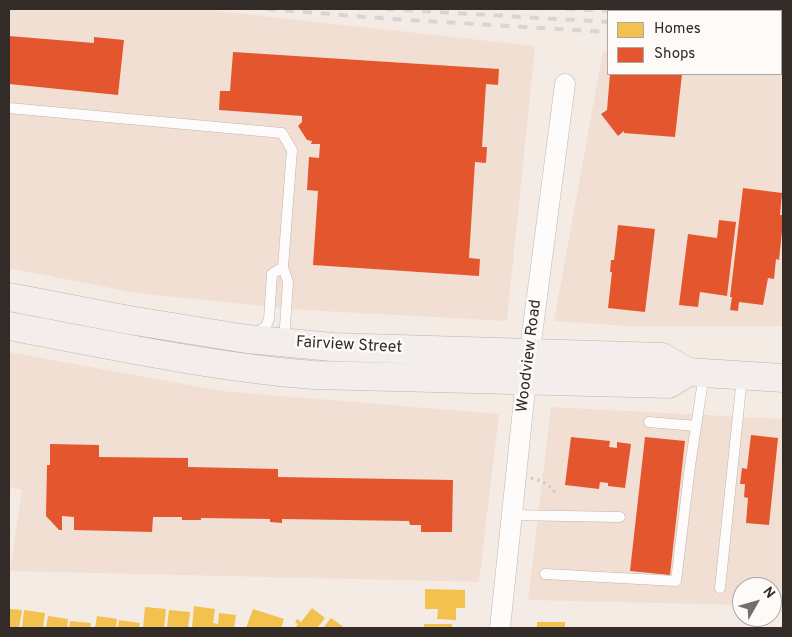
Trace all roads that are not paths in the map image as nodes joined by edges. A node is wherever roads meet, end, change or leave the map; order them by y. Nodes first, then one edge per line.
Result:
1 (565, 84) dead end
2 (9, 108) edge
3 (283, 267) junction
4 (9, 297) edge
5 (9, 326) edge
6 (256, 352) junction
7 (530, 352) junction
8 (696, 373) junction
9 (742, 376) junction
10 (783, 378) edge
11 (526, 380) junction
12 (649, 422) dead end
13 (696, 426) junction
14 (512, 515) junction
15 (620, 517) dead end
16 (545, 574) dead end
17 (720, 588) dead end
18 (500, 628) edge

1 - 7 street, Woodview Road
2 - 3 lane
3 - 6 lane
3 - 6 lane
4 - 6 main road, Fairview Street
5 - 6 main road, Fairview Street
6 - 7 main road, Fairview Street
6 - 11 main road, Fairview Street
7 - 8 main road, Fairview Street
7 - 11 street, Woodview Road
8 - 9 main road, Fairview Street
8 - 11 main road, Fairview Street
8 - 13 lane
9 - 10 main road, Fairview Street
9 - 17 lane
11 - 14 street, Woodview Road
12 - 13 lane
13 - 16 lane
14 - 15 lane
14 - 18 street, Woodview Road

